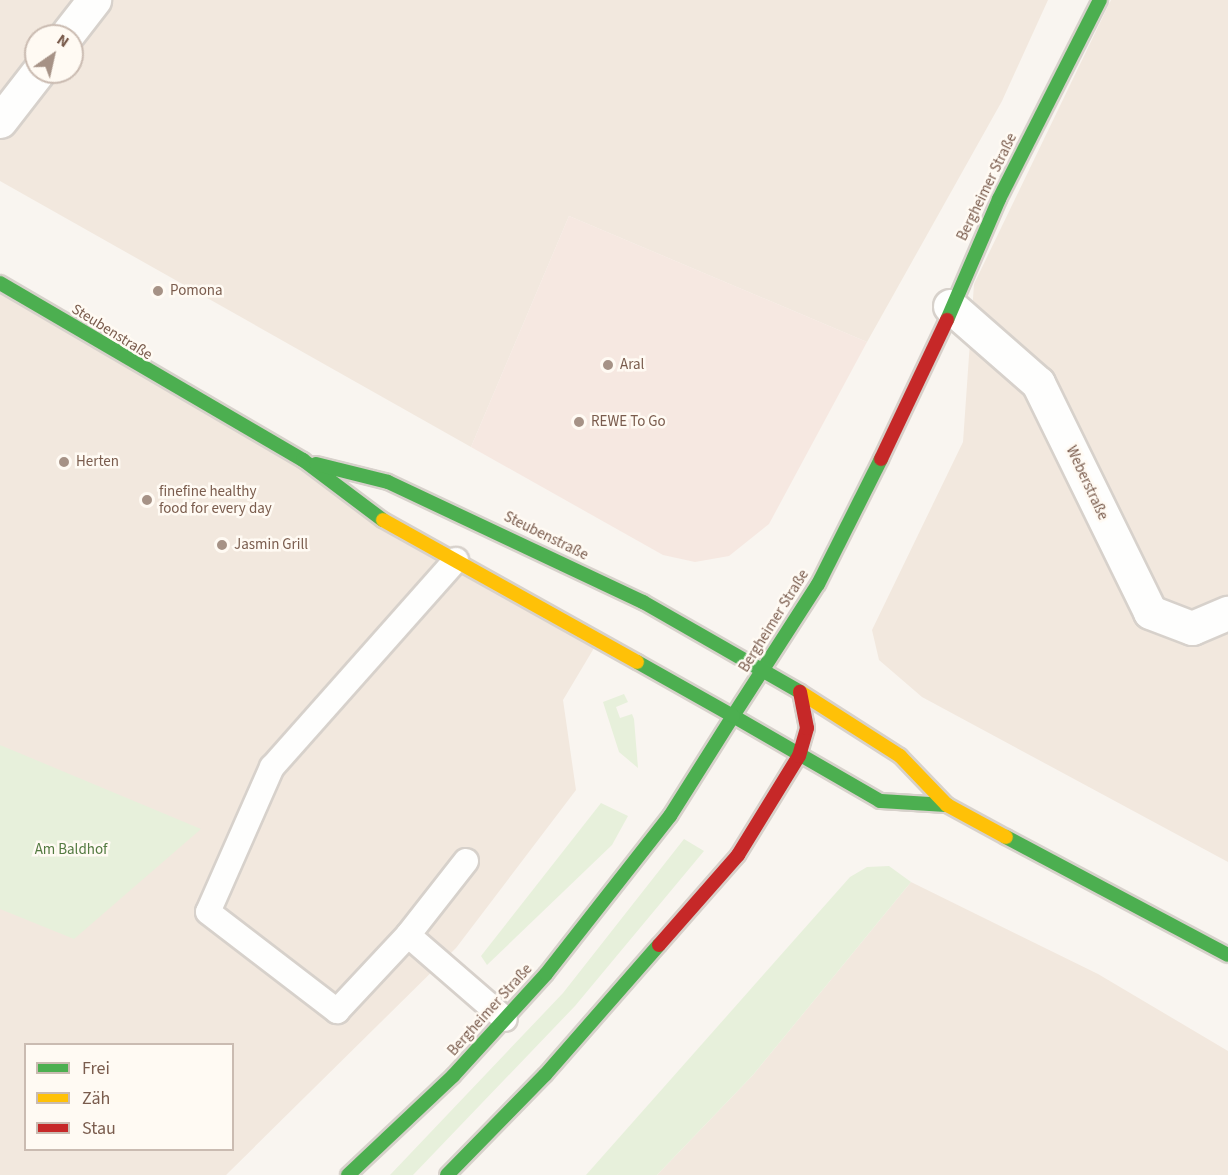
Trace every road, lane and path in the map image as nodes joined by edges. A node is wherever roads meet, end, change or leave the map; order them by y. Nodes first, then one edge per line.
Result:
1 (94, 0) edge
2 (1100, 0) edge
3 (75, 24) edge
4 (29, 84) edge
5 (0, 121) edge
6 (0, 283) edge
7 (950, 306) junction
8 (303, 460) junction
9 (456, 560) junction
10 (1228, 614) edge
11 (764, 669) junction
12 (800, 692) junction
13 (733, 716) junction
14 (799, 756) junction
15 (947, 805) junction
16 (466, 861) dead end
17 (408, 935) junction
18 (1228, 955) edge
19 (505, 1018) junction
20 (348, 1175) edge
21 (447, 1175) edge

1 - 3 street
2 - 7 main road, Bergheimer Straße
4 - 5 street
6 - 8 main road, Steubenstraße
7 - 10 street, Weberstraße
7 - 11 main road, Bergheimer Straße
8 - 9 main road, Steubenstraße
8 - 11 main road, Steubenstraße
9 - 13 main road, Steubenstraße
9 - 17 lane
11 - 12 main road
11 - 13 main road, Bergheimer Straße
12 - 14 main road
12 - 15 main road
13 - 14 main road
13 - 19 main road, Bergheimer Straße
14 - 15 main road
14 - 21 main road
15 - 18 main road
16 - 17 lane
17 - 19 lane
19 - 20 main road, Bergheimer Straße

